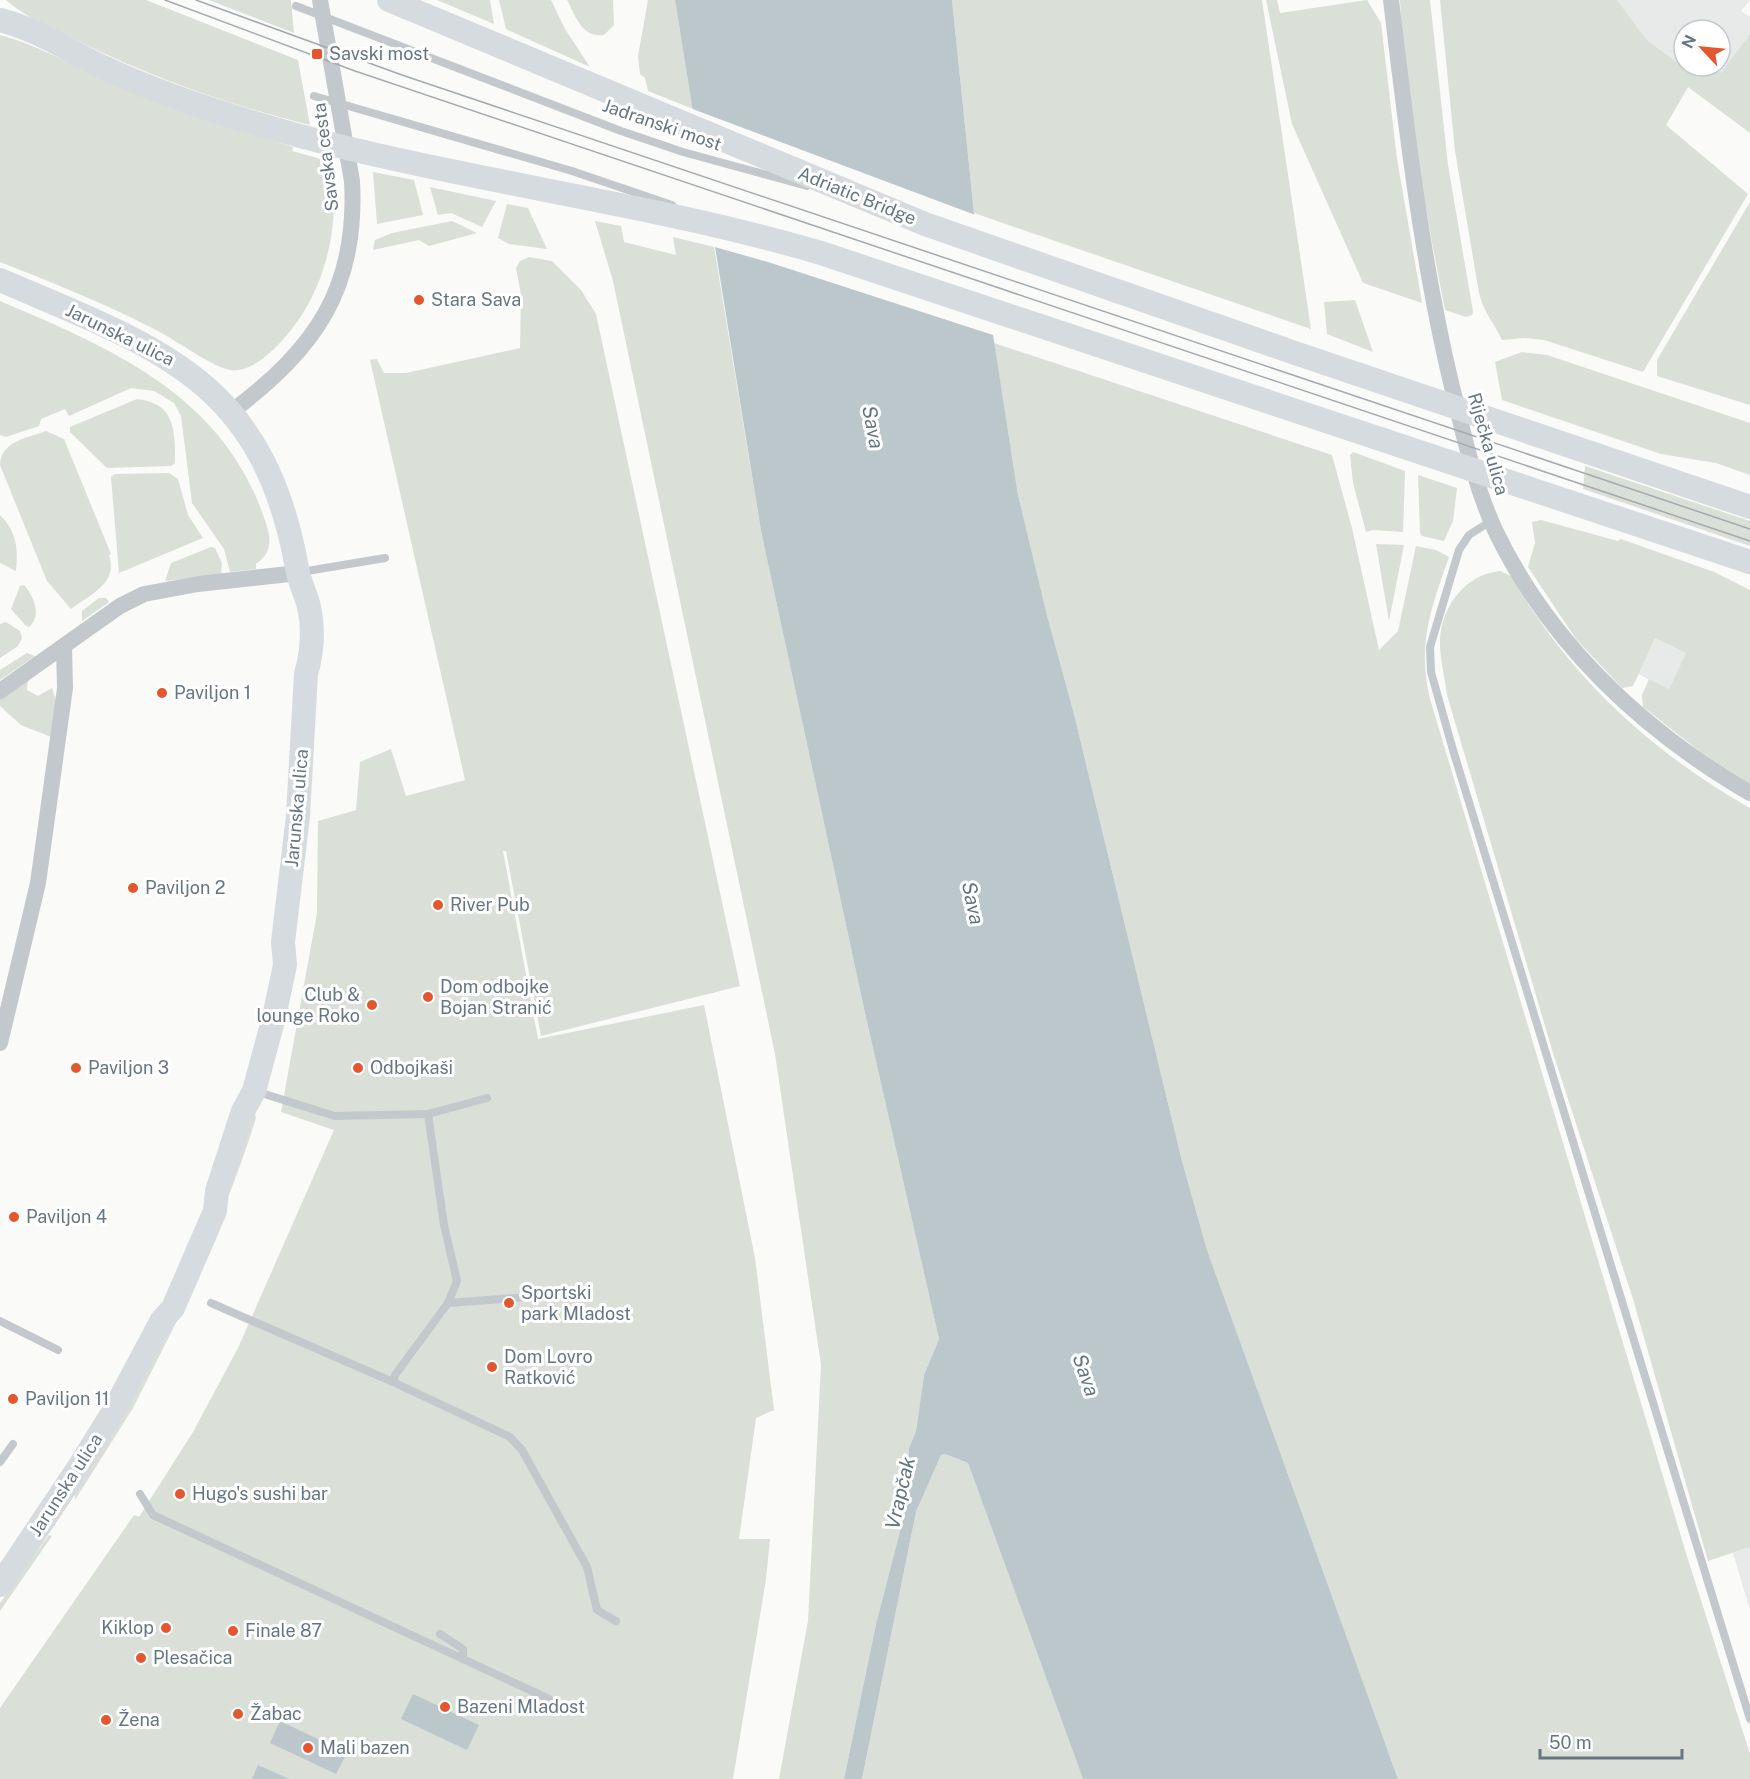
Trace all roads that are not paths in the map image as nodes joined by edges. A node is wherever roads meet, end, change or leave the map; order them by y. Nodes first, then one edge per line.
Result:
1 (320, 0) edge
2 (389, 0) edge
3 (1391, 0) edge
4 (297, 6) dead end
5 (0, 11) edge
6 (0, 20) edge
7 (24, 28) junction
8 (314, 96) dead end
9 (882, 207) junction
10 (731, 228) junction
11 (0, 280) edge
12 (231, 412) junction
13 (1750, 507) edge
14 (1483, 526) dead end
15 (384, 558) dead end
16 (1750, 562) edge
17 (298, 573) junction
18 (64, 647) junction
19 (0, 691) edge
20 (1750, 793) edge
21 (0, 1043) edge
22 (487, 1098) dead end
23 (248, 1101) junction
24 (428, 1114) junction
25 (542, 1296) dead end
26 (211, 1303) dead end
27 (448, 1303) junction
28 (0, 1321) edge
29 (58, 1350) dead end
30 (393, 1382) junction
31 (13, 1444) dead end
32 (0, 1462) edge
33 (140, 1494) dead end
34 (3, 1573) edge
35 (616, 1621) dead end
36 (440, 1634) dead end
37 (463, 1659) junction
38 (549, 1699) dead end
39 (1750, 1719) edge

1 - 12 street, Savska cesta
2 - 9 main road, Adriatic Bridge
3 - 20 street, Riječka ulica
4 - 9 lane, Jadranski most
5 - 7 main road
6 - 7 main road
7 - 10 main road
8 - 10 lane
9 - 13 main road, Adriatic Bridge
10 - 16 main road
11 - 12 main road, Jarunska ulica
12 - 17 main road, Jarunska ulica
14 - 39 lane
15 - 17 lane
17 - 18 street
17 - 23 main road, Jarunska ulica
18 - 19 street
18 - 21 street
22 - 24 lane
23 - 24 lane
23 - 34 main road, Jarunska ulica
24 - 27 lane
25 - 27 lane
26 - 30 lane
27 - 30 lane
28 - 29 lane
30 - 35 lane
31 - 32 lane
33 - 37 lane
36 - 37 lane
37 - 38 lane

